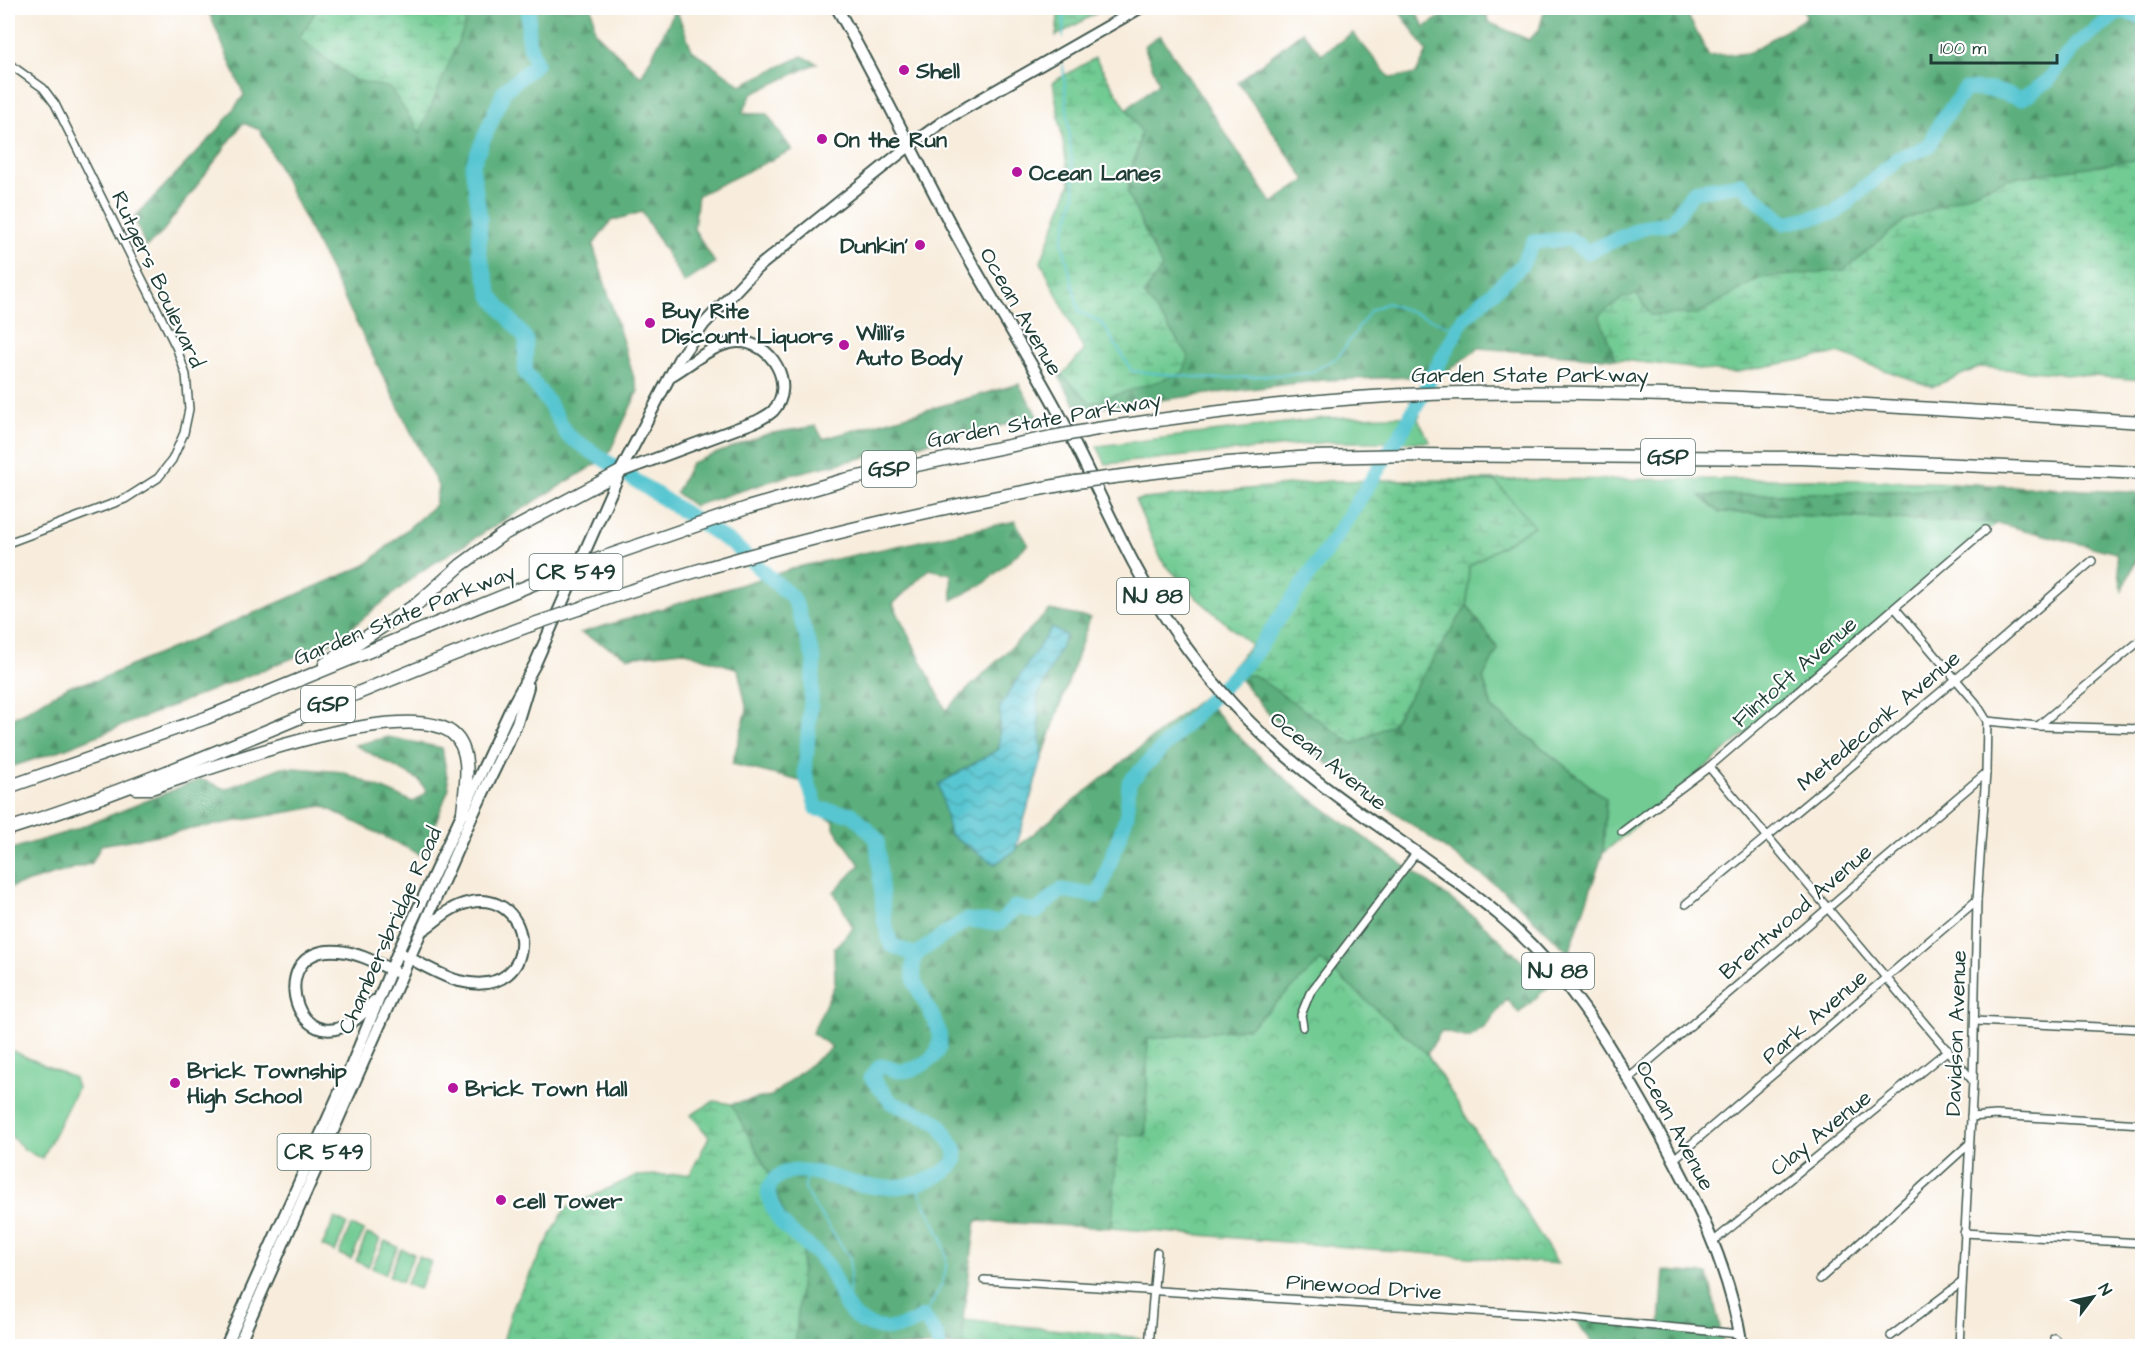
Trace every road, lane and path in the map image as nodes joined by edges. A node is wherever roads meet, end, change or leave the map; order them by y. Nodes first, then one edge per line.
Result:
1 (837, 8) edge
2 (1140, 8) edge
3 (8, 63) edge
4 (909, 146) junction
5 (672, 375) junction
6 (2142, 422) edge
7 (2142, 473) edge
8 (615, 476) junction
9 (1984, 530) dead end
10 (8, 543) edge
11 (2092, 561) dead end
12 (1895, 608) junction
13 (2142, 639) edge
14 (535, 664) junction
15 (302, 679) junction
16 (1955, 680) junction
17 (1987, 721) junction
18 (2038, 726) junction
19 (2142, 729) edge
20 (1709, 767) junction
21 (1986, 773) junction
22 (8, 787) edge
23 (130, 787) junction
24 (463, 812) junction
25 (8, 829) edge
26 (1622, 832) dead end
27 (1768, 836) junction
28 (1416, 853) junction
29 (1977, 900) junction
30 (1686, 904) dead end
31 (1829, 906) junction
32 (423, 929) junction
33 (398, 952) junction
34 (410, 958) junction
35 (391, 970) junction
36 (403, 975) junction
37 (1888, 977) junction
38 (382, 992) junction
39 (1975, 1021) junction
40 (1302, 1027) dead end
41 (2142, 1029) edge
42 (1948, 1050) junction
43 (1629, 1078) junction
44 (1973, 1080) junction
45 (1971, 1117) junction
46 (2142, 1124) edge
47 (1969, 1144) junction
48 (1674, 1159) junction
49 (1964, 1233) junction
50 (1714, 1241) junction
51 (2142, 1243) edge
52 (1157, 1252) dead end
53 (1820, 1279) dead end
54 (984, 1280) dead end
55 (1961, 1282) junction
56 (1154, 1291) junction
57 (1740, 1334) junction
58 (1891, 1335) dead end
59 (2054, 1338) dead end
60 (226, 1347) edge
61 (238, 1347) edge
62 (1149, 1347) edge
63 (1742, 1347) edge
64 (1959, 1347) edge
65 (2062, 1347) edge

1 - 4 main road, Ocean Avenue / NJ 88
2 - 4 main road, CR 549
3 - 10 street, Rutgers Boulevard
4 - 5 main road, Chambersbridge Road / CR 549
4 - 28 main road, Ocean Avenue / NJ 88
5 - 8 main road, Chambersbridge Road / CR 549
5 - 8 main road
6 - 15 highway, Garden State Parkway / GSP, bridge
7 - 23 highway, GSP, bridge
8 - 14 main road, Chambersbridge Road / CR 549
8 - 15 highway
9 - 12 street, Flintoft Avenue
11 - 16 street, Metedeconk Avenue
12 - 16 street
12 - 20 street, Flintoft Avenue
13 - 18 street
14 - 24 main road, Chambersbridge Road / CR 549
14 - 32 main road, Chambersbridge Road / CR 549
15 - 22 highway, Garden State Parkway / GSP
16 - 17 street
16 - 27 street, Metedeconk Avenue
17 - 18 street
17 - 21 street, Davidson Avenue
18 - 19 street
20 - 26 street, Flintoft Avenue
20 - 27 street
21 - 29 street, Davidson Avenue
21 - 31 street, Brentwood Avenue
23 - 24 highway
23 - 25 highway, GSP
24 - 33 main road, Chambersbridge Road / CR 549
27 - 30 street, Metedeconk Avenue
27 - 31 street
28 - 40 street
28 - 43 main road, Ocean Avenue / NJ 88
29 - 37 street, Park Avenue
29 - 39 street, Davidson Avenue
31 - 37 street
31 - 43 street, Brentwood Avenue
32 - 34 main road, Chambersbridge Road / CR 549
32 - 34 main road
33 - 34 main road
33 - 35 main road, Chambersbridge Road / CR 549
34 - 36 main road, Chambersbridge Road / CR 549
35 - 36 main road
35 - 38 main road, Chambersbridge Road / CR 549
35 - 38 main road
36 - 61 main road, Chambersbridge Road / CR 549
37 - 42 street
37 - 48 street, Park Avenue
38 - 60 main road, Chambersbridge Road / CR 549
39 - 41 street
39 - 44 street, Davidson Avenue
42 - 44 street
42 - 50 street, Clay Avenue
43 - 48 main road, Ocean Avenue / NJ 88
44 - 45 street, Davidson Avenue
45 - 46 street
45 - 47 street, Davidson Avenue
47 - 49 street, Davidson Avenue
47 - 53 street
48 - 50 main road, Ocean Avenue / NJ 88
49 - 51 street
49 - 55 street, Davidson Avenue
50 - 57 main road, Ocean Avenue / NJ 88
52 - 56 street
54 - 56 street, Pinewood Drive
55 - 58 street
55 - 64 street, Davidson Avenue
56 - 57 street, Pinewood Drive
56 - 62 street
57 - 63 main road, Ocean Avenue / NJ 88
59 - 65 street

